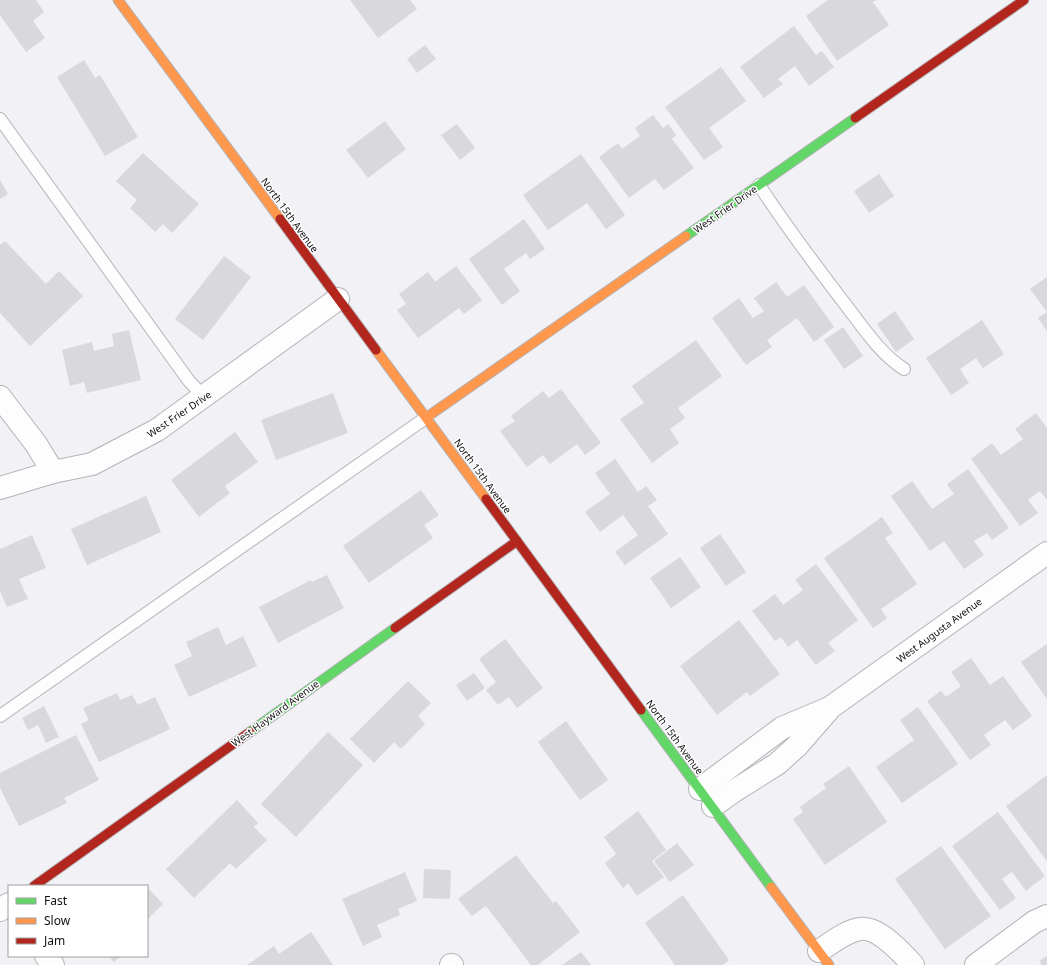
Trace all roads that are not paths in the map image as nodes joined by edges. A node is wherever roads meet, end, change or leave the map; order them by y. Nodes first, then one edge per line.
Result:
1 (118, 0) edge
2 (1024, 0) edge
3 (0, 119) edge
4 (759, 185) junction
5 (338, 299) junction
6 (904, 369) dead end
7 (0, 397) edge
8 (204, 397) junction
9 (427, 418) junction
10 (53, 472) junction
11 (0, 488) edge
12 (516, 541) junction
13 (1047, 553) edge
14 (831, 707) junction
15 (0, 716) edge
16 (749, 754) junction
17 (762, 773) junction
18 (700, 789) junction
19 (713, 806) junction
20 (35, 885) edge
21 (1047, 916) edge
22 (47, 957) edge
23 (824, 958) edge
24 (53, 965) edge
25 (913, 965) edge
26 (976, 965) edge

1 - 5 street, North 15th Avenue
2 - 4 street, West Frier Drive
3 - 8 lane
4 - 6 lane
4 - 9 street, West Frier Drive
5 - 8 street, West Frier Drive
5 - 9 street, North 15th Avenue
7 - 10 street
8 - 10 street, West Frier Drive
9 - 12 street, North 15th Avenue
9 - 15 lane
10 - 11 street, West Frier Drive
12 - 18 street, North 15th Avenue
12 - 20 street, West Hayward Avenue
13 - 14 street, West Augusta Avenue
14 - 16 street, West Augusta Avenue
14 - 17 street, West Augusta Avenue
16 - 17 street
16 - 18 street, West Augusta Avenue
17 - 19 street, West Augusta Avenue
18 - 19 street, North 15th Avenue
19 - 23 street, North 15th Avenue
21 - 26 street
22 - 24 street
23 - 25 street

